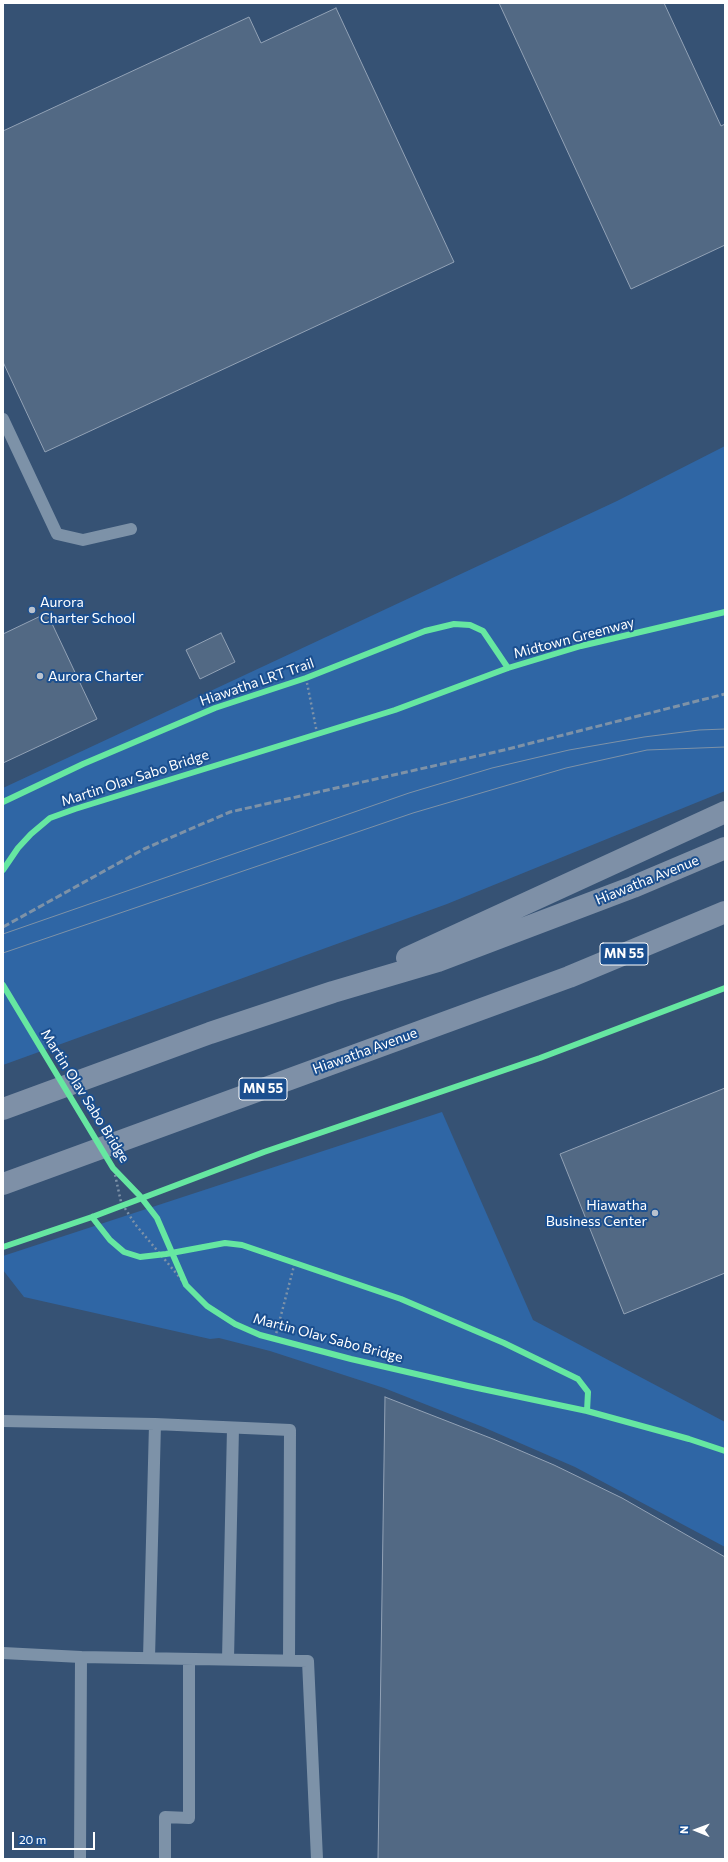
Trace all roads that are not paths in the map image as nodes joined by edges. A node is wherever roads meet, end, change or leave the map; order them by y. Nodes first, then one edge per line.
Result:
1 (3, 419) edge
2 (131, 529) dead end
3 (725, 812) edge
4 (725, 848) edge
5 (725, 912) edge
6 (333, 992) junction
7 (3, 1109) edge
8 (3, 1184) edge
9 (3, 1420) edge
10 (155, 1424) junction
11 (233, 1428) junction
12 (3, 1653) edge
13 (81, 1657) junction
14 (149, 1658) junction
15 (189, 1659) junction
16 (228, 1659) junction
17 (289, 1660) junction
18 (80, 1859) edge
19 (165, 1859) edge
20 (317, 1859) edge

1 - 2 lane
3 - 6 highway
4 - 6 highway, Hiawatha Avenue
5 - 8 highway, Hiawatha Avenue / MN 55
6 - 7 highway, Hiawatha Avenue
9 - 10 lane
10 - 11 lane
10 - 14 lane
11 - 16 lane
11 - 17 lane
12 - 13 lane
13 - 14 lane
13 - 18 lane
14 - 15 lane
15 - 16 lane
15 - 19 lane
16 - 17 lane
17 - 20 lane

